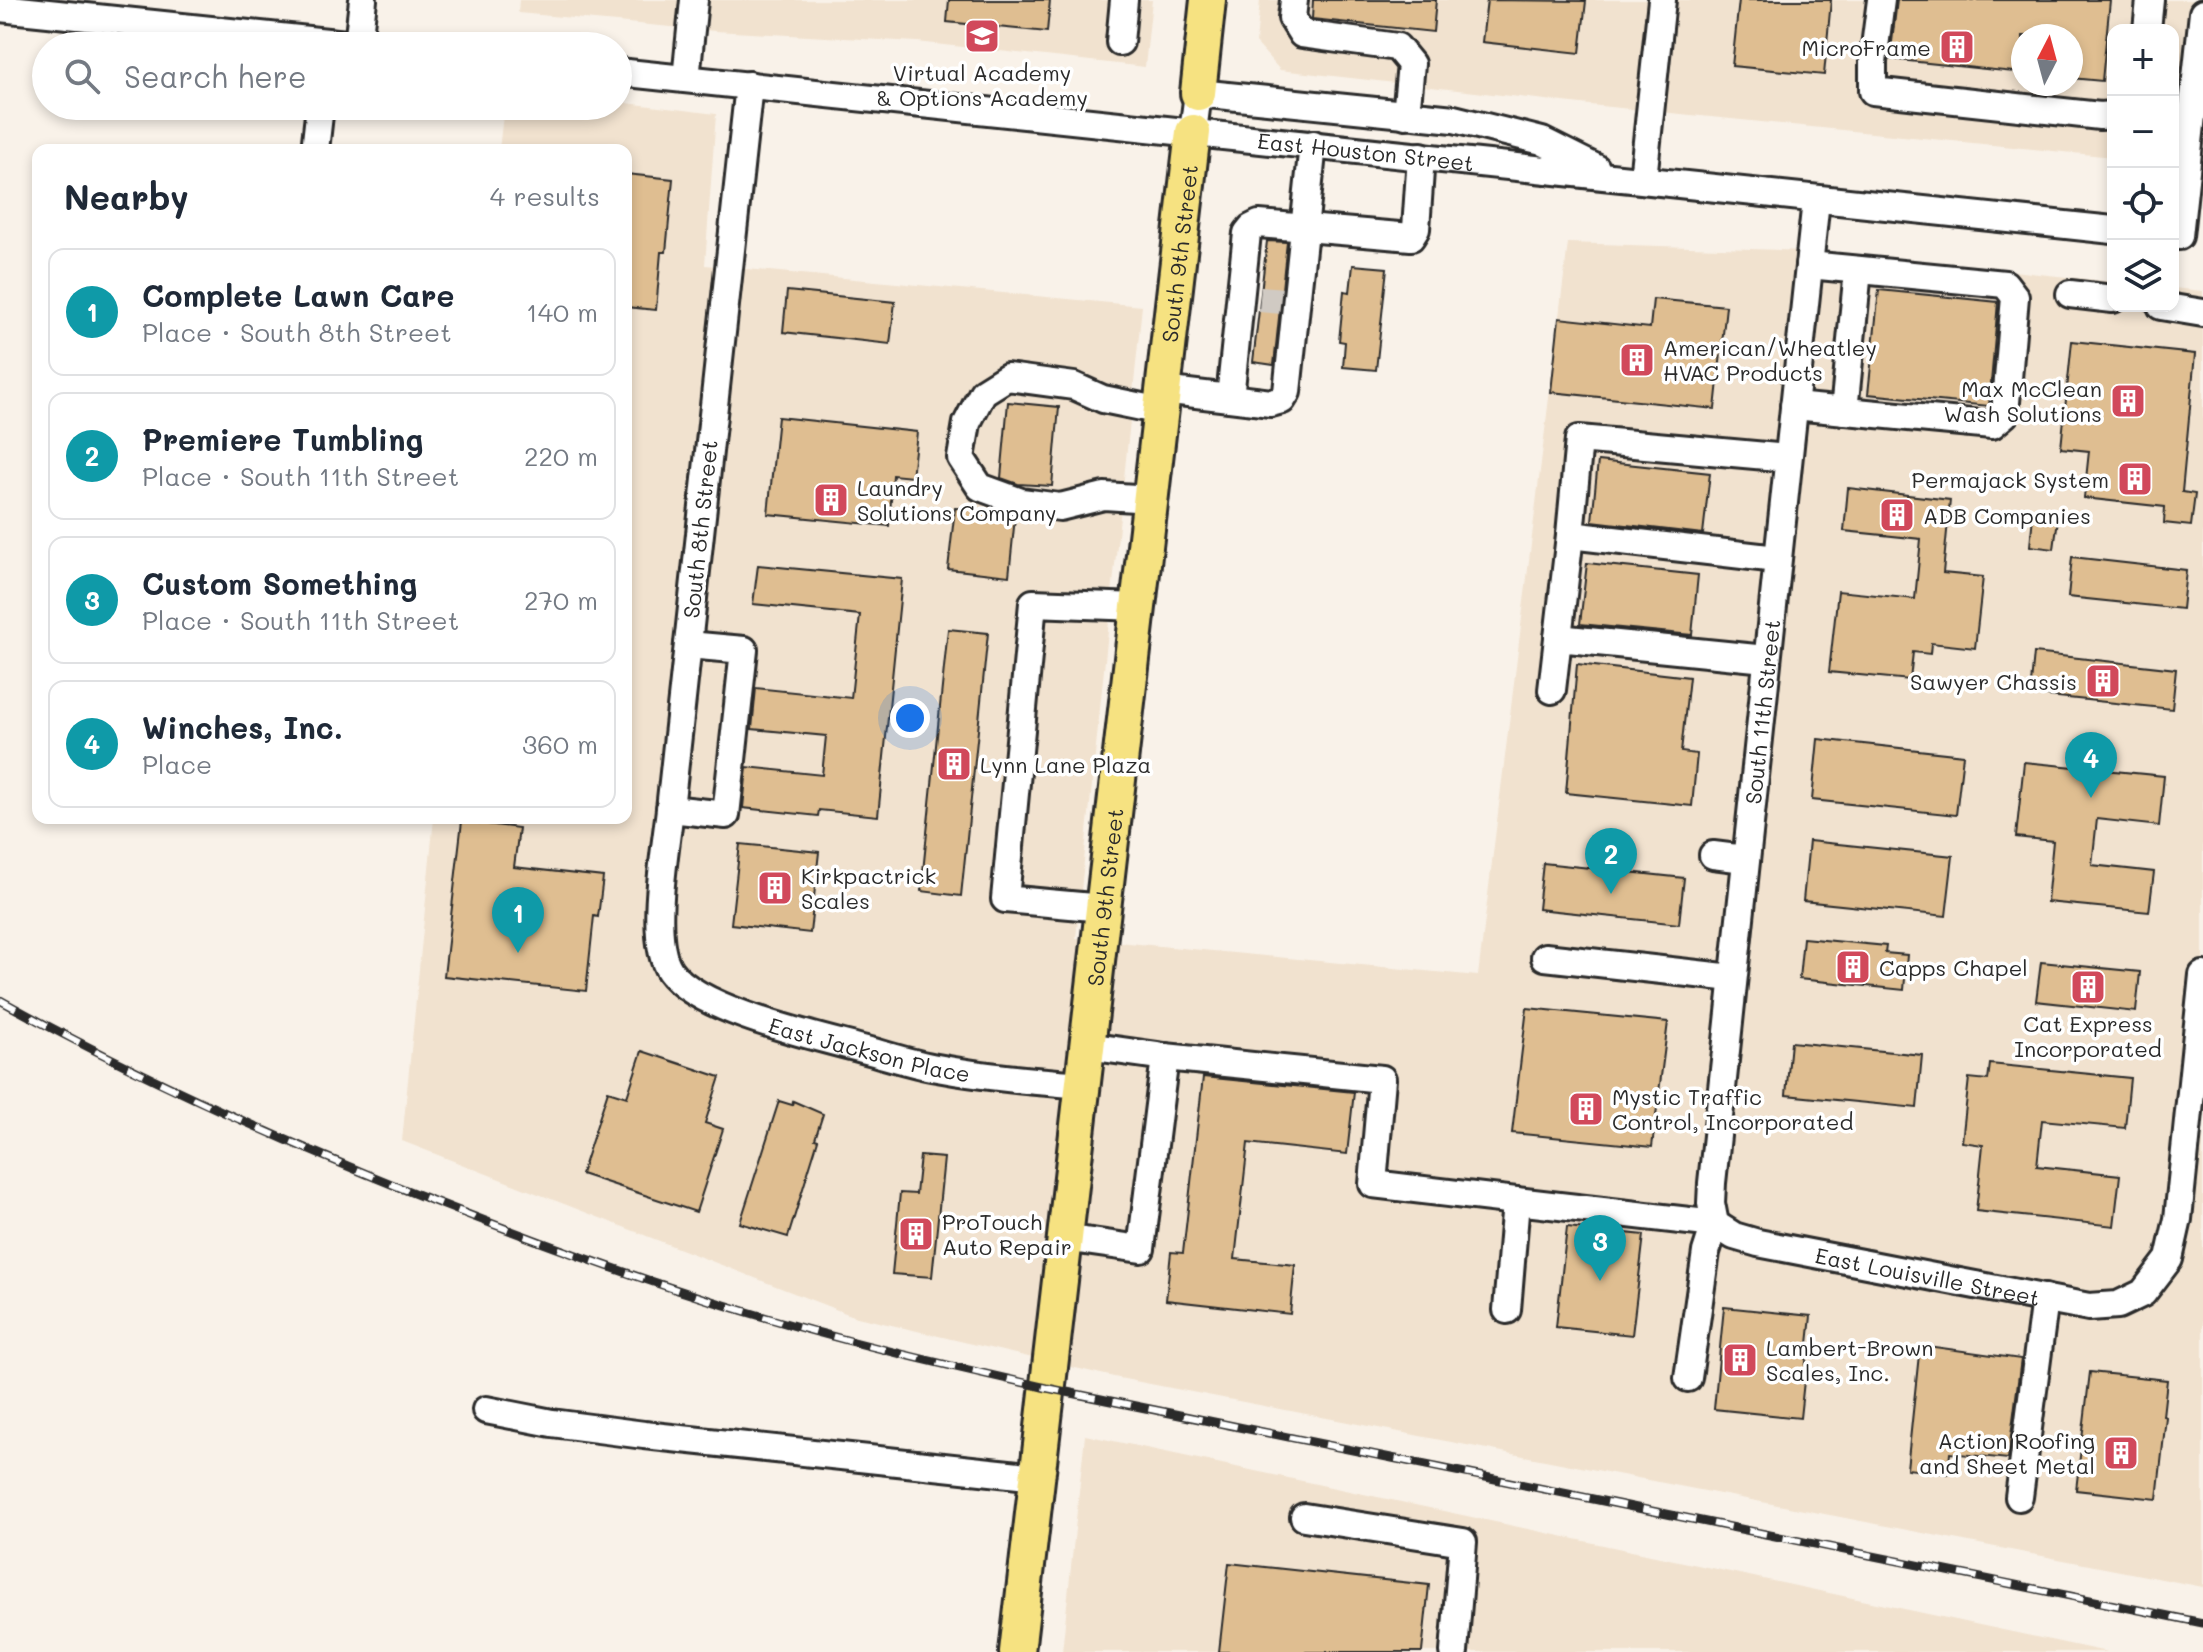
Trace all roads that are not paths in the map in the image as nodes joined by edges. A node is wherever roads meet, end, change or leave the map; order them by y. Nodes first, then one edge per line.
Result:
1 (363, 0) edge
2 (694, 0) edge
3 (1124, 0) edge
4 (1208, 0) edge
5 (1294, 0) edge
6 (1662, 0) edge
7 (1881, 0) edge
8 (2150, 0) edge
9 (0, 8) edge
10 (2203, 13) edge
11 (2148, 24) edge
12 (218, 32) edge
13 (359, 32) edge
14 (1120, 42) dead end
15 (632, 73) edge
16 (686, 79) junction
17 (749, 85) junction
18 (1198, 93) junction
19 (1406, 115) junction
20 (2107, 115) edge
21 (2182, 117) edge
22 (318, 120) edge
23 (1193, 132) junction
24 (316, 144) edge
25 (1313, 144) junction
26 (1421, 156) junction
27 (1612, 176) junction
28 (1643, 179) junction
29 (1816, 200) junction
30 (1304, 229) junction
31 (2107, 229) edge
32 (2185, 237) edge
33 (1809, 265) junction
34 (1858, 270) junction
35 (2070, 294) dead end
36 (2107, 298) edge
37 (1270, 300) junction
38 (2179, 309) edge
39 (2203, 313) edge
40 (1230, 398) junction
41 (1162, 401) junction
42 (1794, 406) junction
43 (1844, 411) junction
44 (1788, 458) junction
45 (1151, 499) junction
46 (1570, 535) junction
47 (1777, 559) junction
48 (1138, 607) junction
49 (1558, 638) junction
50 (688, 645) junction
51 (1766, 659) junction
52 (1552, 690) dead end
53 (670, 809) junction
54 (1713, 855) dead end
55 (1745, 859) junction
56 (1103, 908) junction
57 (1545, 957) dead end
58 (670, 971) joint
59 (2203, 975) edge
60 (1733, 978) junction
61 (1087, 1046) junction
62 (1165, 1057) junction
63 (1083, 1085) junction
64 (1516, 1201) junction
65 (1715, 1224) junction
66 (1064, 1238) junction
67 (2045, 1298) junction
68 (1507, 1310) dead end
69 (1688, 1378) dead end
70 (486, 1410) dead end
71 (1037, 1477) junction
72 (2019, 1497) dead end
73 (1304, 1517) dead end
74 (1017, 1652) edge
75 (1454, 1652) edge

1 - 13 street
2 - 16 street
3 - 14 street
4 - 18 main road, South 9th Street
5 - 19 street
6 - 28 street
7 - 20 street
8 - 11 street
9 - 12 street
10 - 21 street
15 - 16 street, East Houston Street
16 - 17 street, East Houston Street
17 - 23 street, East Houston Street
17 - 50 street, South 8th Street
18 - 19 street
18 - 23 street, South 9th Street
19 - 27 street
21 - 32 street
22 - 24 street
23 - 25 street, East Houston Street
23 - 41 main road, South 9th Street
25 - 26 street, East Houston Street
25 - 30 street
26 - 27 street, East Houston Street
26 - 30 street
27 - 28 street, East Houston Street
28 - 29 street, East Houston Street
29 - 31 street, East Houston Street
29 - 33 street, South 11th Street
30 - 37 street
30 - 37 street
33 - 34 street
33 - 42 street, South 11th Street
34 - 43 street
34 - 43 street
35 - 36 street
37 - 40 street
37 - 40 street
38 - 39 street
40 - 41 street
41 - 45 main road, South 9th Street
41 - 45 street
42 - 43 street
42 - 44 street, South 11th Street
44 - 46 street
44 - 47 street, South 11th Street
45 - 48 main road, South 9th Street
46 - 47 street
46 - 49 street
47 - 51 street, South 11th Street
48 - 56 main road, South 9th Street
48 - 56 street
49 - 51 street
49 - 52 street
50 - 53 street, South 8th Street
50 - 53 street
51 - 55 street, South 11th Street
53 - 58 street, South 8th Street
54 - 55 street
55 - 60 street, South 11th Street
56 - 61 main road, South 9th Street
57 - 60 street
58 - 63 street, East Jackson Place
59 - 67 street, East Louisville Street
60 - 65 street, South 11th Street
61 - 62 street
61 - 63 main road, South 9th Street
62 - 64 street, East Louisville Street
62 - 66 street
63 - 66 main road, South 9th Street
64 - 65 street, East Louisville Street
64 - 68 street
65 - 67 street, East Louisville Street
65 - 69 street, South 11th Street
66 - 71 main road, South 9th Street
67 - 72 street
70 - 71 street
71 - 74 main road, South 9th Street
73 - 75 street

